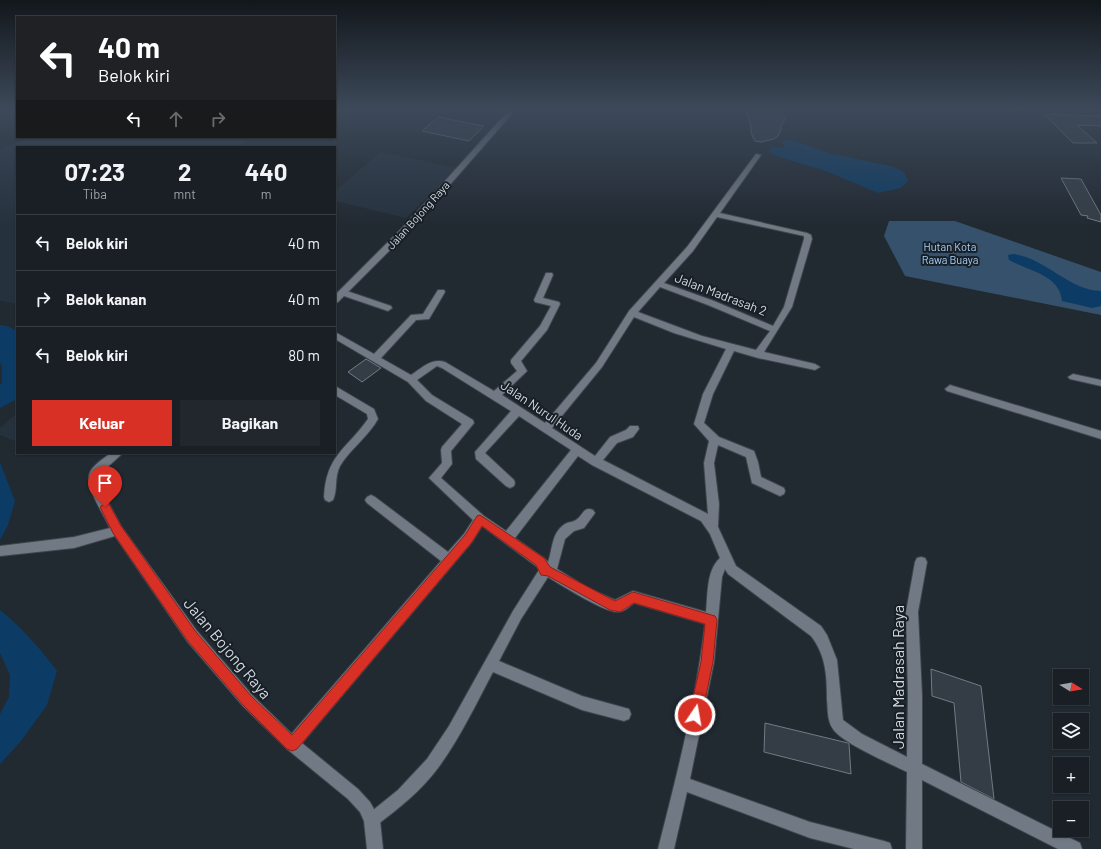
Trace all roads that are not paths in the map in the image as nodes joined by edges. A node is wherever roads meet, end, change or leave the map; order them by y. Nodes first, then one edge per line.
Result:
1 (479, 148) edge
2 (758, 155) dead end
3 (715, 214) junction
4 (549, 275) dead end
5 (658, 284) junction
6 (441, 292) dead end
7 (344, 293) junction
8 (336, 299) edge
9 (388, 308) dead end
10 (632, 313) junction
11 (775, 330) junction
12 (336, 336) edge
13 (731, 348) junction
14 (758, 355) junction
15 (376, 358) junction
16 (815, 367) dead end
17 (1073, 377) dead end
18 (411, 380) junction
19 (1101, 383) edge
20 (950, 389) dead end
21 (336, 391) edge
22 (496, 395) junction
23 (518, 410) junction
24 (546, 428) junction
25 (634, 429) dead end
26 (1101, 436) edge
27 (714, 440) junction
28 (577, 450) junction
29 (117, 454) edge
30 (596, 462) junction
31 (510, 483) dead end
32 (780, 491) dead end
33 (329, 497) dead end
34 (371, 500) dead end
35 (589, 514) dead end
36 (480, 519) junction
37 (713, 526) junction
38 (117, 530) junction
39 (508, 538) junction
40 (2, 551) edge
41 (723, 556) junction
42 (449, 560) junction
43 (921, 562) dead end
44 (547, 571) junction
45 (711, 620) junction
46 (492, 664) junction
47 (624, 714) dead end
48 (292, 744) junction
49 (914, 768) junction
50 (682, 783) junction
51 (372, 820) junction
52 (375, 849) edge
53 (666, 849) edge
54 (884, 849) edge
55 (914, 849) edge
56 (1074, 849) edge

1 - 7 street, Jalan Bojong Raya
2 - 3 street
3 - 5 street
3 - 11 street
4 - 22 street
5 - 10 street
5 - 11 street, Jalan Madrasah 2
6 - 15 street
7 - 8 street, Jalan Bojong Raya
7 - 9 street
10 - 13 street
10 - 24 street
11 - 14 street
12 - 15 street
13 - 14 street
13 - 27 street
14 - 16 street
15 - 18 street
17 - 19 street
18 - 22 street, Jalan Nurul Huda
18 - 36 street
20 - 26 street
21 - 33 street
22 - 23 street, Jalan Nurul Huda
23 - 24 street, Jalan Nurul Huda
23 - 31 street
24 - 28 street, Jalan Nurul Huda
25 - 30 street
27 - 32 street
27 - 37 street
28 - 30 street, Jalan Nurul Huda
28 - 39 street
29 - 38 street, Jalan Bojong Raya
30 - 37 street, Jalan Nurul Huda
34 - 42 street
35 - 44 street
36 - 39 street
36 - 42 street
37 - 41 street
38 - 40 street
38 - 48 street, Jalan Bojong Raya
39 - 44 street
41 - 45 street
41 - 49 street, Jalan Madrasah Raya
42 - 48 street
43 - 49 street, Jalan Madrasah Raya
44 - 45 street
44 - 46 street
45 - 50 street
46 - 47 street
46 - 51 street
48 - 51 street, Jalan Bojong Raya
49 - 55 street, Jalan Madrasah Raya
49 - 56 street, Jalan Madrasah Raya
50 - 53 street
50 - 54 street
51 - 52 street, Jalan Bojong Raya

